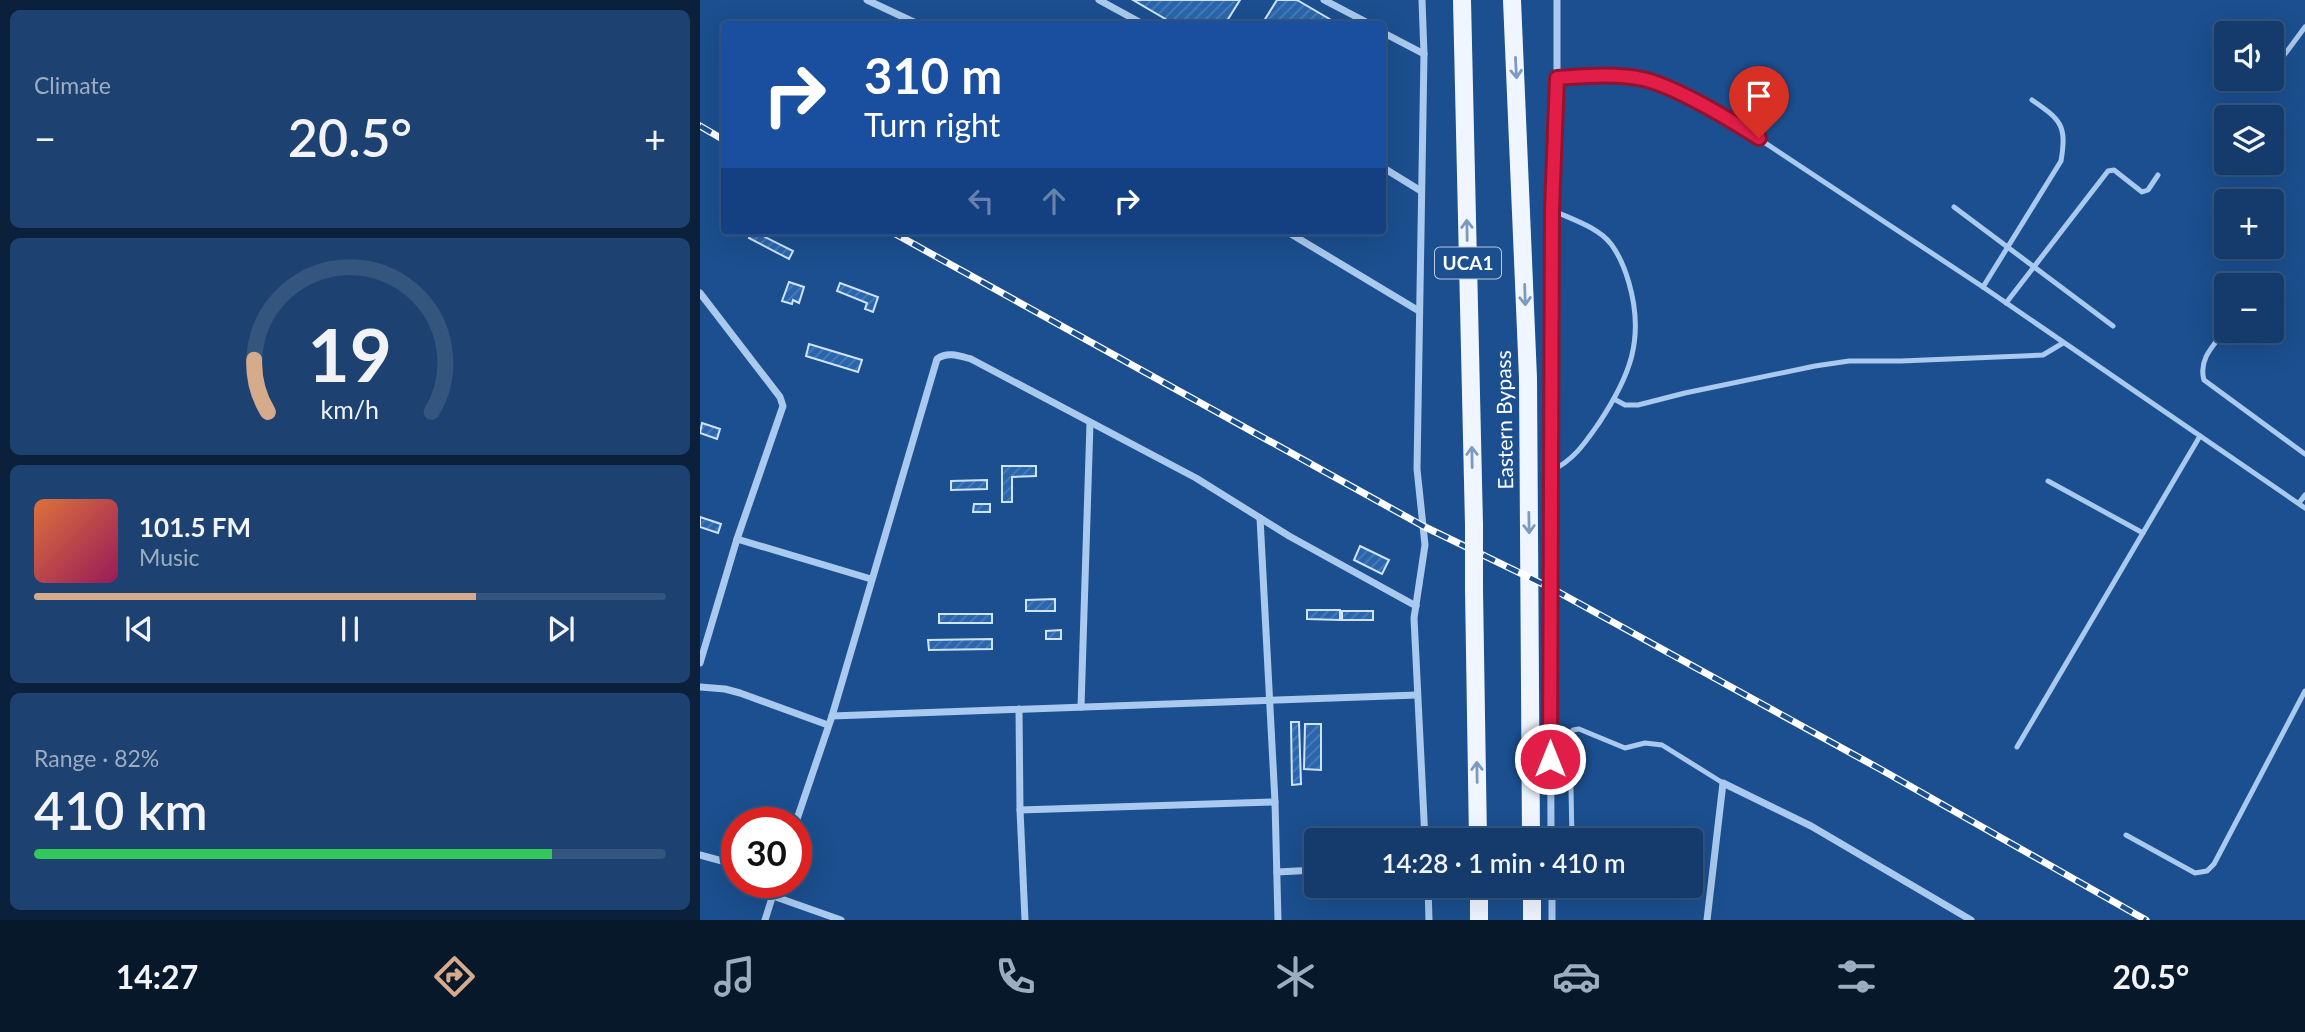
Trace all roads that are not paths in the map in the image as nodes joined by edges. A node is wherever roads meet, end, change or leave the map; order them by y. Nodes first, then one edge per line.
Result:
1 (867, 0) edge
2 (1099, 0) edge
3 (1324, 0) edge
4 (1422, 0) edge
5 (1462, 0) edge
6 (1512, 0) edge
7 (1557, 0) edge
8 (912, 21) edge
9 (1138, 21) edge
10 (1364, 21) edge
11 (2305, 27) edge
12 (1386, 34) edge
13 (1424, 54) junction
14 (2284, 55) edge
15 (1557, 78) junction
16 (2032, 100) dead end
17 (1386, 169) edge
18 (2158, 175) dead end
19 (1421, 191) junction
20 (1954, 207) dead end
21 (1552, 210) junction
22 (1293, 235) edge
23 (2007, 246) junction
24 (2034, 266) junction
25 (1983, 287) junction
26 (700, 293) edge
27 (2006, 303) junction
28 (1419, 311) junction
29 (2113, 326) dead end
30 (2063, 343) junction
31 (2216, 343) edge
32 (1614, 400) junction
33 (1090, 423) junction
34 (2200, 436) junction
35 (2305, 454) edge
36 (1551, 471) junction
37 (2048, 481) dead end
38 (2305, 495) edge
39 (2299, 503) junction
40 (2305, 508) edge
41 (1260, 517) junction
42 (2143, 533) junction
43 (737, 539) junction
44 (871, 579) junction
45 (1416, 606) junction
46 (700, 663) edge
47 (700, 687) edge
48 (2305, 691) edge
49 (1417, 695) junction
50 (1270, 700) junction
51 (1081, 707) junction
52 (1019, 709) junction
53 (832, 716) junction
54 (828, 725) junction
55 (2017, 747) dead end
56 (1723, 783) junction
57 (1275, 802) junction
58 (801, 807) edge
59 (1020, 810) junction
60 (1424, 828) edge
61 (1478, 828) edge
62 (1531, 828) edge
63 (1551, 828) edge
64 (1572, 828) edge
65 (2126, 835) dead end
66 (700, 855) edge
67 (721, 861) edge
68 (1304, 871) edge
69 (1277, 872) junction
70 (772, 898) edge
71 (779, 898) edge
72 (1428, 898) edge
73 (1479, 898) edge
74 (1532, 898) edge
75 (1552, 898) edge
76 (765, 920) edge
77 (841, 920) edge
78 (1025, 920) edge
79 (1278, 920) edge
80 (1429, 920) edge
81 (1479, 920) edge
82 (1532, 920) edge
83 (1552, 920) edge
84 (1707, 920) edge
85 (1971, 920) edge

1 - 8 street
2 - 9 street
3 - 10 street
4 - 13 street
61 -> 5 main road, Eastern Bypass / UCA1, bridge
6 -> 62 main road, Eastern Bypass
7 - 15 street
11 - 14 lane
12 - 13 street
13 - 19 street
15 - 21 street
15 - 25 lane
16 - 23 lane
17 - 19 street
18 - 24 lane
19 - 28 street
20 - 23 lane
21 - 32 lane
21 - 36 street
22 - 28 street
23 - 24 lane
23 - 25 lane
24 - 27 lane
24 - 29 lane
25 - 27 lane
26 - 43 street
27 - 30 lane
28 - 45 street
30 - 32 lane
30 - 34 lane
31 - 35 lane
32 - 36 lane
33 - 41 street
33 - 44 street
33 - 51 street
34 - 39 lane
34 - 42 lane
36 - 63 street
37 - 42 lane
38 - 39 lane
39 - 40 lane
41 - 45 street
41 - 50 street
42 - 55 lane
43 - 44 street
43 - 46 street
44 - 53 street
45 - 49 street
47 - 54 street
48 - 65 lane
49 - 50 street
49 - 60 street
50 - 51 street
50 - 57 street
51 - 52 street
52 - 53 street
52 - 59 street
53 - 54 street
54 - 58 street
56 - 64 lane
56 - 84 street
56 - 85 street
57 - 59 street
57 - 69 street
59 - 78 street
66 - 67 street
68 - 69 street
69 - 79 street
70 - 76 street
71 - 77 street
72 - 80 street
73 - 81 main road
74 - 82 main road
75 - 83 street

